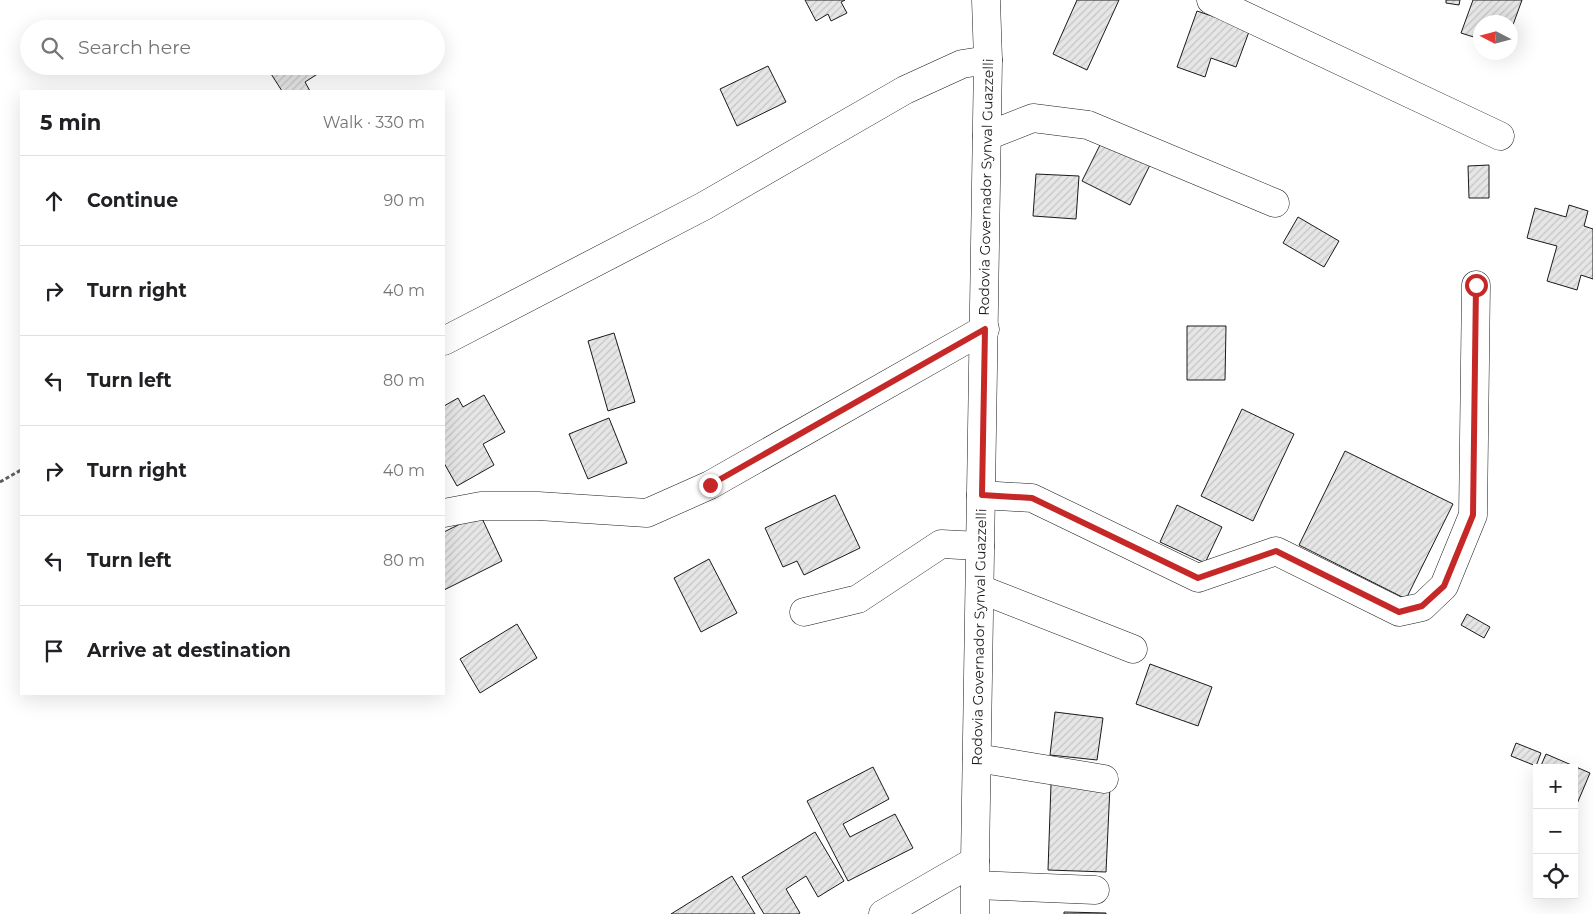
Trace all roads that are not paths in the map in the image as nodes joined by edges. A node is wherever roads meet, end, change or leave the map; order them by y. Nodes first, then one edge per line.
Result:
1 (986, 0) edge
2 (1212, 0) edge
3 (988, 60) junction
4 (987, 136) junction
5 (1500, 136) dead end
6 (1275, 203) dead end
7 (1476, 285) dead end
8 (985, 329) junction
9 (445, 341) edge
10 (982, 495) junction
11 (445, 513) edge
12 (980, 546) junction
13 (980, 589) junction
14 (804, 612) dead end
15 (1133, 649) dead end
16 (977, 758) junction
17 (1104, 780) dead end
18 (975, 873) junction
19 (1095, 890) dead end
20 (883, 914) edge
21 (975, 914) edge

1 - 3 main road, Rodovia Governador Synval Guazzelli
2 - 5 main road
3 - 4 main road, Rodovia Governador Synval Guazzelli
3 - 9 main road
4 - 6 main road
4 - 8 main road, Rodovia Governador Synval Guazzelli
7 - 10 main road
8 - 10 main road, Rodovia Governador Synval Guazzelli
8 - 11 main road
10 - 12 main road, Rodovia Governador Synval Guazzelli
12 - 13 main road, Rodovia Governador Synval Guazzelli
12 - 14 main road
13 - 15 main road
13 - 16 main road, Rodovia Governador Synval Guazzelli
16 - 17 main road
16 - 18 main road, Rodovia Governador Synval Guazzelli
18 - 19 main road
18 - 20 main road
18 - 21 main road, Rodovia Governador Synval Guazzelli

